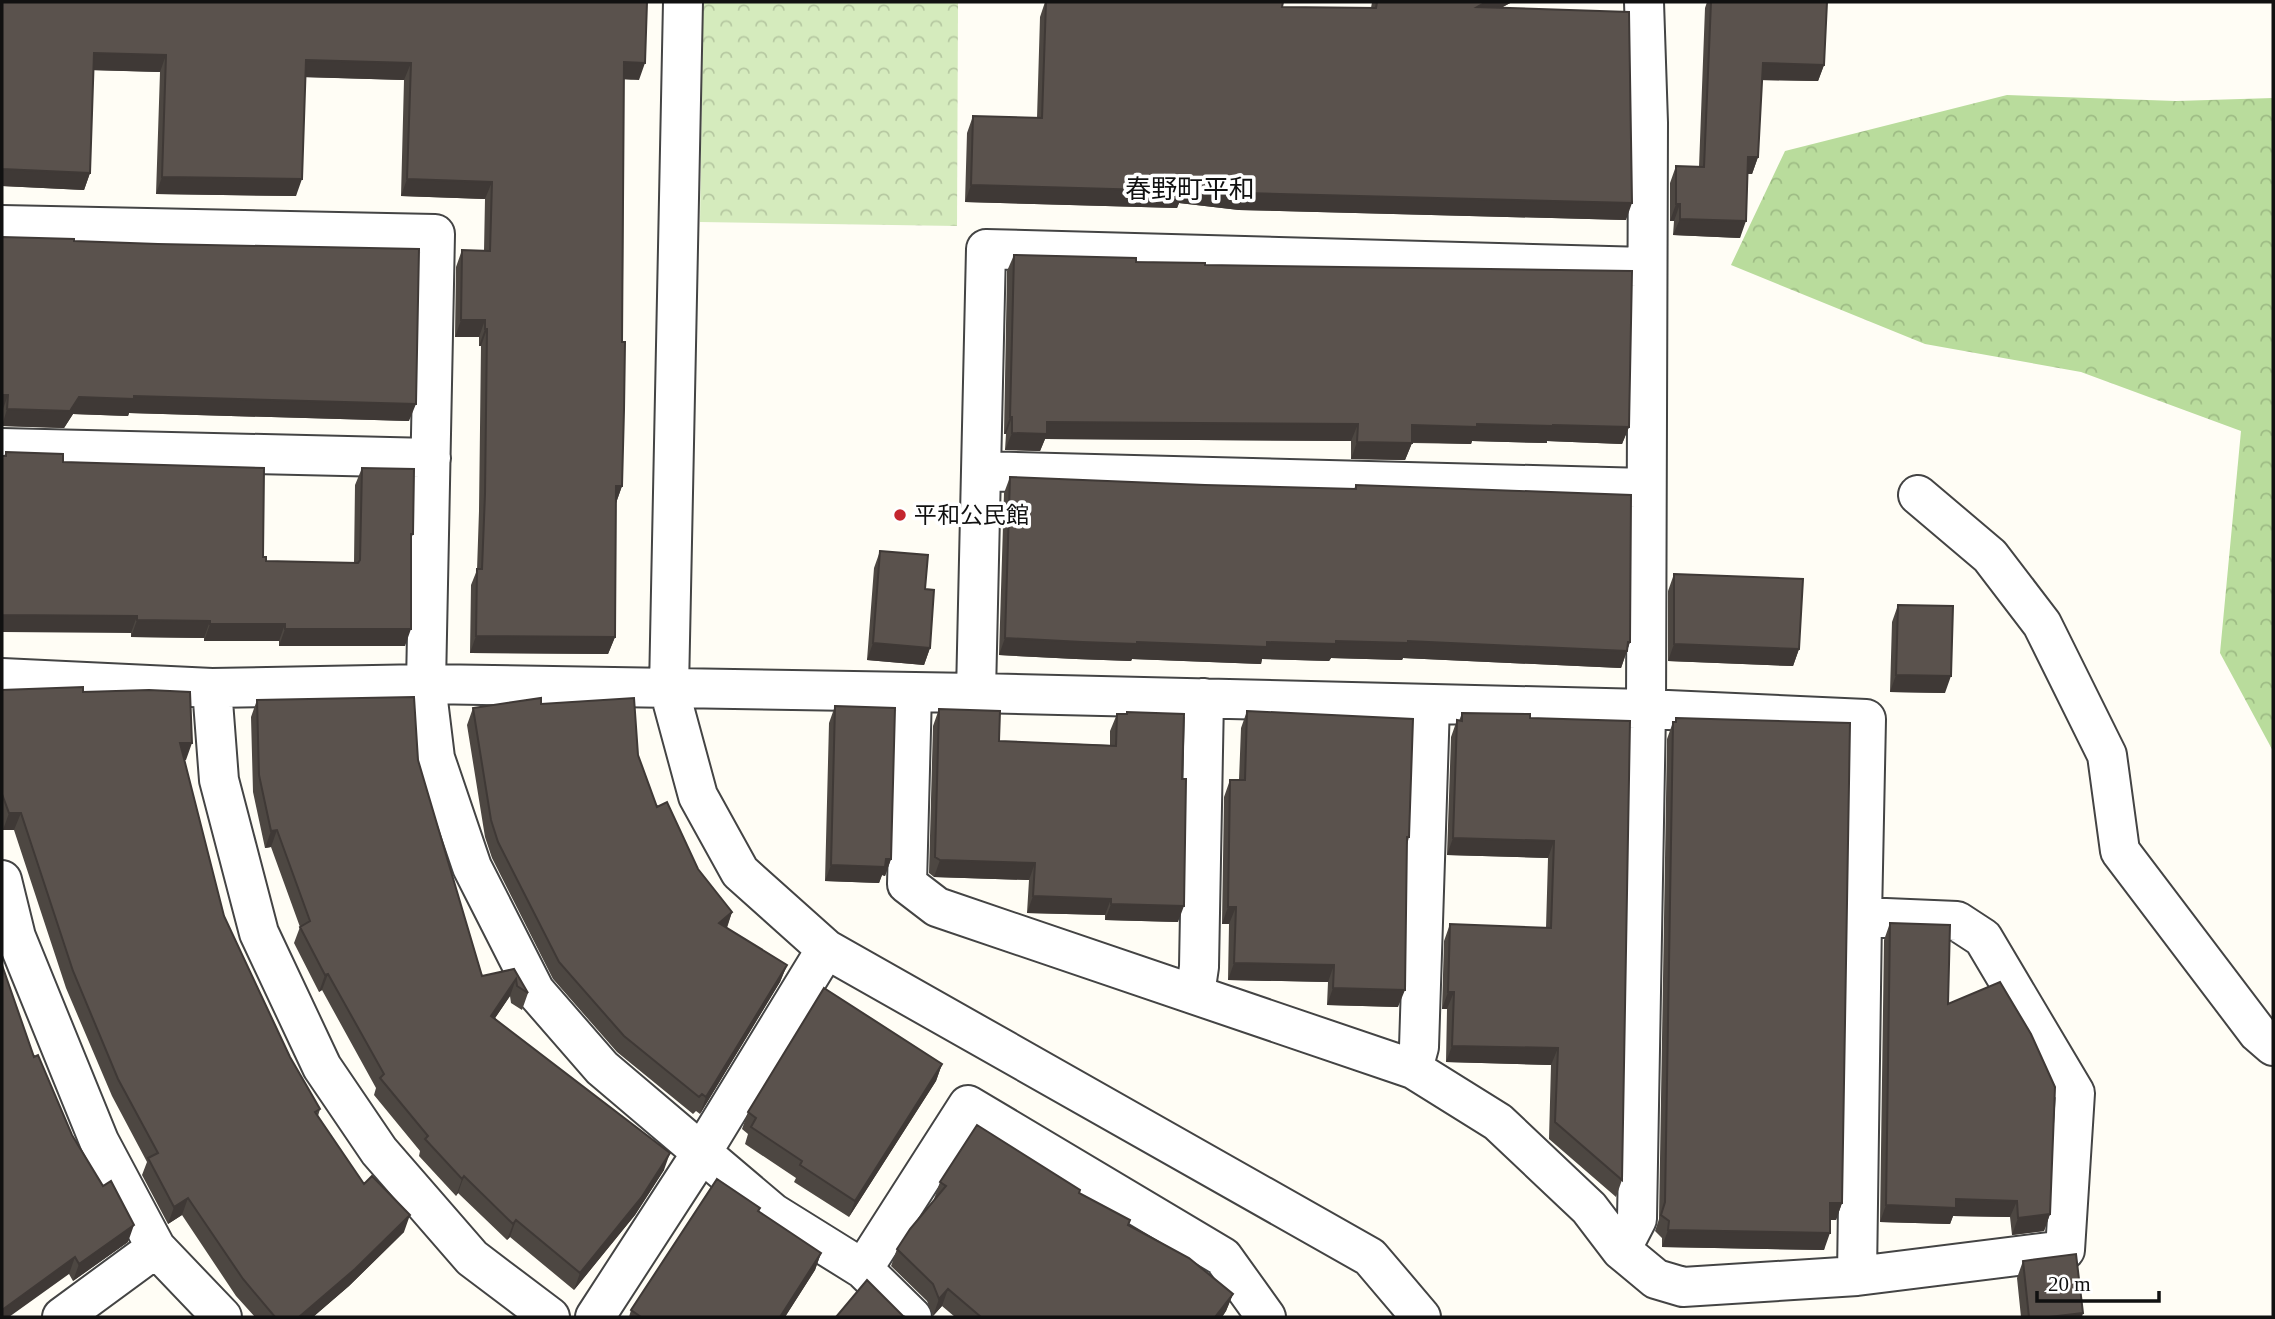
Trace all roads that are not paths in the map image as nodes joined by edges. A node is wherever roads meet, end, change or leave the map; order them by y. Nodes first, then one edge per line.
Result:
1 (683, 2) edge
2 (1644, 2) edge
3 (2, 225) edge
4 (1646, 267) junction
5 (2, 448) edge
6 (431, 458) junction
7 (981, 471) junction
8 (1646, 488) junction
9 (1918, 495) dead end
10 (2, 678) edge
11 (426, 684) junction
12 (212, 688) junction
13 (669, 689) junction
14 (912, 692) junction
15 (976, 693) junction
16 (1204, 698) junction
17 (1430, 704) junction
18 (1646, 709) junction
19 (2, 880) edge
20 (1862, 917) junction
21 (826, 949) junction
22 (1195, 995) junction
23 (2273, 1046) edge
24 (1413, 1069) junction
25 (702, 1152) junction
26 (156, 1248) junction
27 (1621, 1250) junction
28 (863, 1269) junction
29 (1857, 1276) junction
30 (62, 1317) edge
31 (222, 1317) edge
32 (550, 1317) edge
33 (595, 1317) edge
34 (912, 1317) edge
35 (1266, 1317) edge
36 (1420, 1317) edge

1 - 13 street
2 - 4 street
3 - 6 street
4 - 7 street
4 - 8 street
5 - 6 street
6 - 11 street
7 - 8 street
7 - 15 street
8 - 18 street
9 - 23 street
10 - 12 street
11 - 12 street
11 - 13 street
11 - 25 street
12 - 32 street
13 - 14 street
13 - 21 street
14 - 15 street
14 - 22 street
15 - 16 street
16 - 17 street
16 - 22 street
17 - 18 street
17 - 24 street
18 - 20 street
18 - 27 street
19 - 26 street
20 - 29 street
20 - 29 street
21 - 25 street
21 - 36 street
22 - 24 street
24 - 27 street
25 - 28 street
25 - 33 street
26 - 30 street
26 - 31 street
27 - 29 street
28 - 34 street
28 - 35 street

